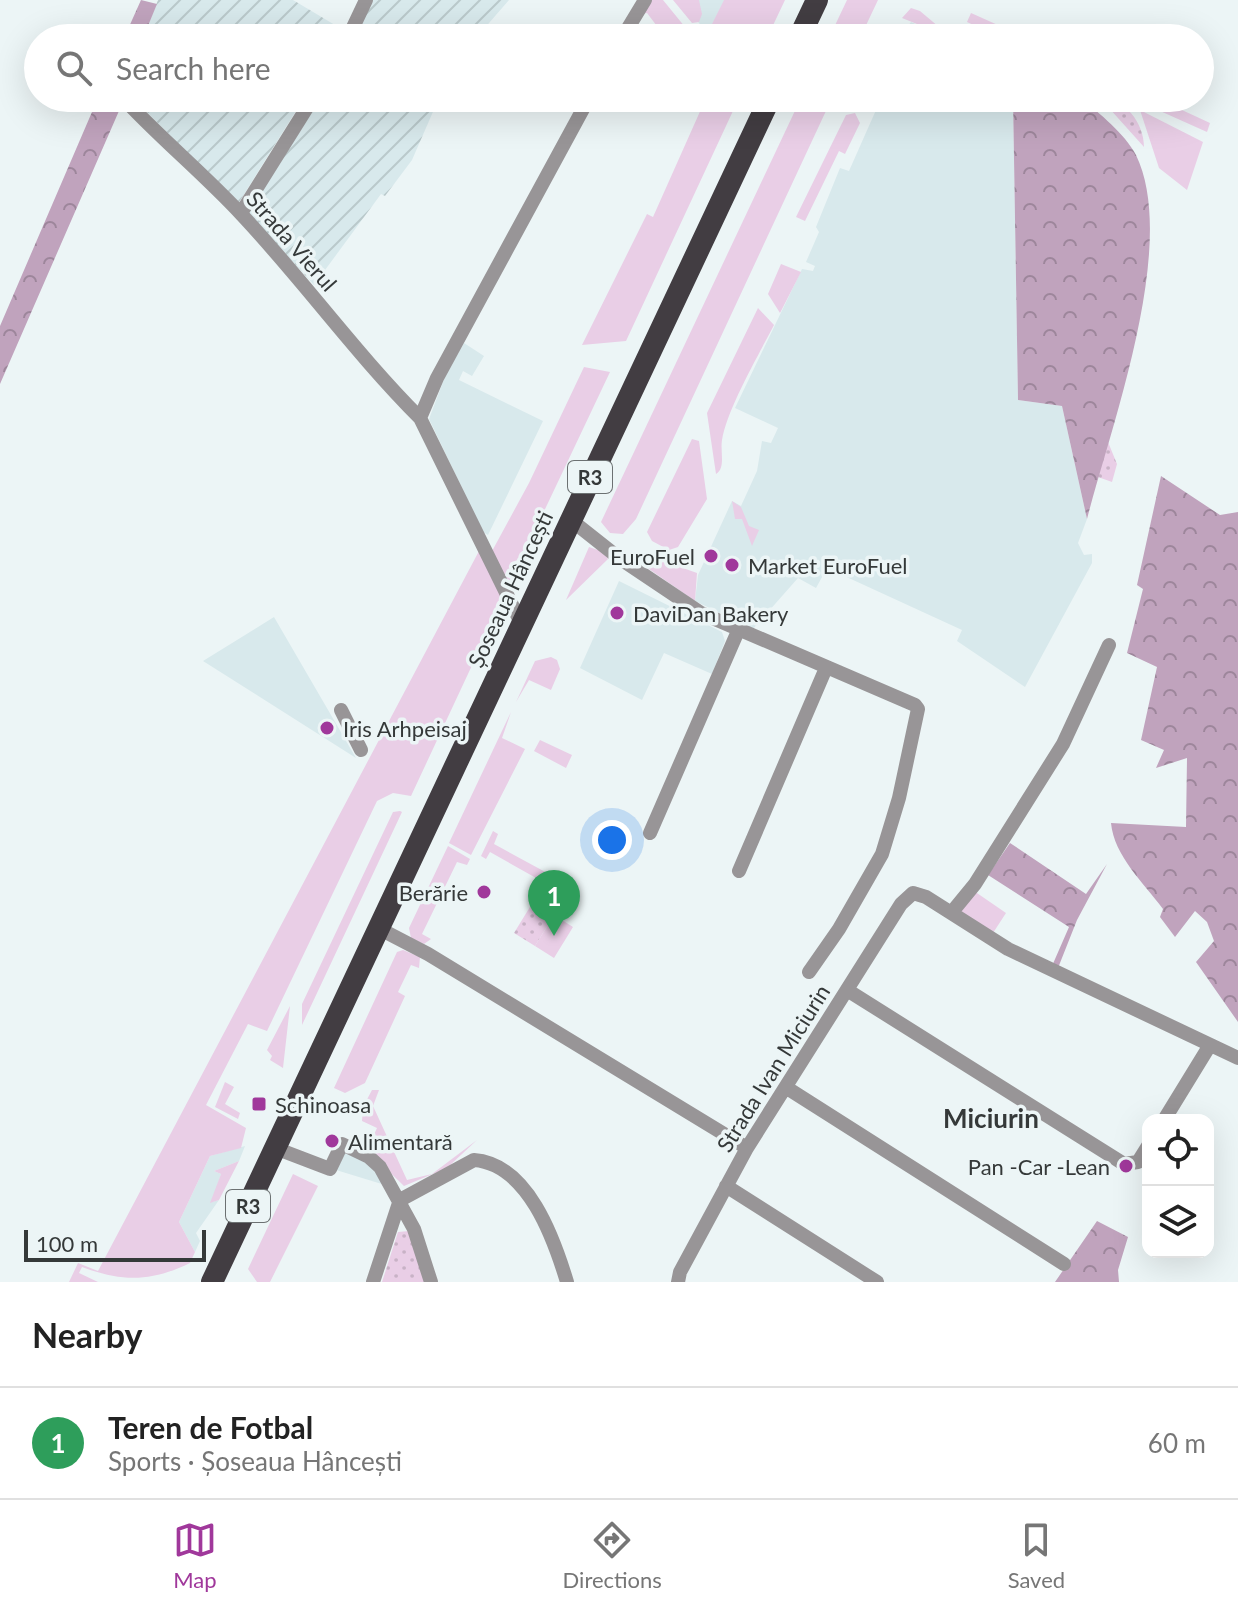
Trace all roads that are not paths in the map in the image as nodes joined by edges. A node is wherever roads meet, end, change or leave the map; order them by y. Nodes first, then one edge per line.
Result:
1 (366, 0) edge
2 (645, 0) edge
3 (817, 0) edge
4 (355, 24) edge
5 (630, 24) edge
6 (806, 24) edge
7 (137, 112) edge
8 (304, 112) edge
9 (581, 112) edge
10 (763, 112) edge
11 (241, 213) junction
12 (420, 418) junction
13 (571, 520) junction
14 (522, 625) junction
15 (738, 631) junction
16 (1109, 645) dead end
17 (826, 668) junction
18 (341, 710) dead end
19 (361, 750) dead end
20 (650, 833) dead end
21 (739, 871) dead end
22 (952, 912) junction
23 (378, 928) junction
24 (809, 972) dead end
25 (847, 990) junction
26 (1210, 1045) junction
27 (1238, 1058) edge
28 (787, 1088) junction
29 (1168, 1114) edge
30 (275, 1148) junction
31 (747, 1148) junction
32 (1142, 1154) edge
33 (726, 1186) junction
34 (400, 1200) junction
35 (1064, 1264) dead end
36 (679, 1277) edge
37 (212, 1282) edge
38 (373, 1282) edge
39 (431, 1282) edge
40 (567, 1282) edge
41 (877, 1282) edge

1 - 4 street
2 - 5 street
3 - 6 highway
7 - 11 street, Strada Vierul
8 - 11 street
9 - 12 street
10 - 13 highway, Șoseaua Hâncești / R3
11 - 12 street, Strada Vierul
12 - 14 street, Strada Vierul
13 - 14 highway, Șoseaua Hâncești / R3
13 - 15 street
14 - 23 highway, Șoseaua Hâncești / R3
15 - 17 street
15 - 20 street
16 - 22 street
17 - 21 street
17 - 24 street
18 - 19 street
22 - 25 street, Strada Ivan Miciurin
22 - 26 street
23 - 30 highway, Șoseaua Hâncești / R3
23 - 31 street
25 - 28 street, Strada Ivan Miciurin
25 - 32 street
26 - 27 street
26 - 29 street
28 - 31 street, Strada Ivan Miciurin
28 - 35 street
30 - 34 street
30 - 37 highway, Șoseaua Hâncești / R3
31 - 33 street, Strada Ivan Miciurin
33 - 36 street, Strada Ivan Miciurin
33 - 41 street
34 - 38 street
34 - 39 street
34 - 40 street

